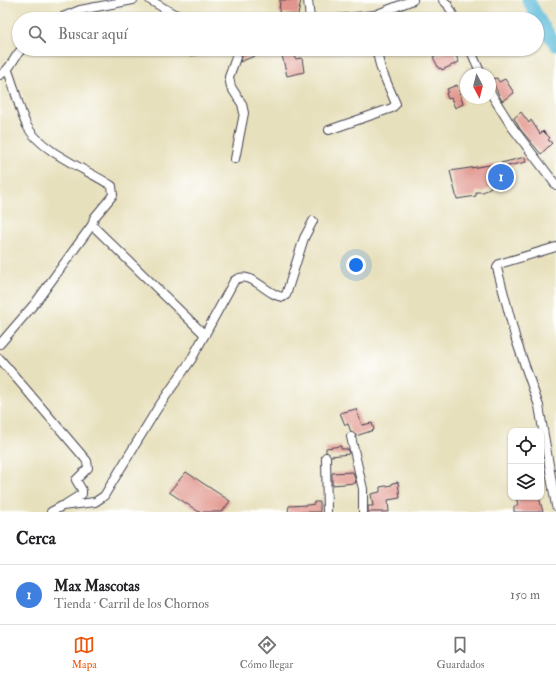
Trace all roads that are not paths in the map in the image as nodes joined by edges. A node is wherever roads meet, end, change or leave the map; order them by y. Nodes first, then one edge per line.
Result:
1 (133, 0) edge
2 (150, 0) edge
3 (308, 0) edge
4 (413, 0) edge
5 (448, 2) edge
6 (75, 12) edge
7 (171, 12) edge
8 (309, 12) edge
9 (384, 12) edge
10 (452, 12) edge
11 (15, 56) edge
12 (236, 56) edge
13 (379, 56) edge
14 (473, 56) edge
15 (478, 68) edge
16 (4, 73) edge
17 (496, 102) edge
18 (329, 130) dead end
19 (235, 159) dead end
20 (556, 185) edge
21 (313, 221) dead end
22 (92, 225) junction
23 (556, 247) edge
24 (205, 335) junction
25 (0, 344) edge
26 (0, 359) edge
27 (351, 437) dead end
28 (326, 457) dead end
29 (82, 494) junction
30 (90, 502) junction
31 (62, 506) junction
32 (556, 506) edge
33 (51, 512) edge
34 (327, 512) edge
35 (363, 512) edge

1 - 6 street
2 - 7 street
3 - 8 street
4 - 9 street
5 - 10 street
11 - 16 street
12 - 19 street
13 - 18 street
14 - 15 street
16 - 22 street
17 - 20 street
21 - 24 street
22 - 24 street
22 - 25 street
23 - 32 street
24 - 30 street
26 - 29 street
27 - 35 street
28 - 34 street
29 - 30 street
29 - 31 street
30 - 31 street
31 - 33 street

